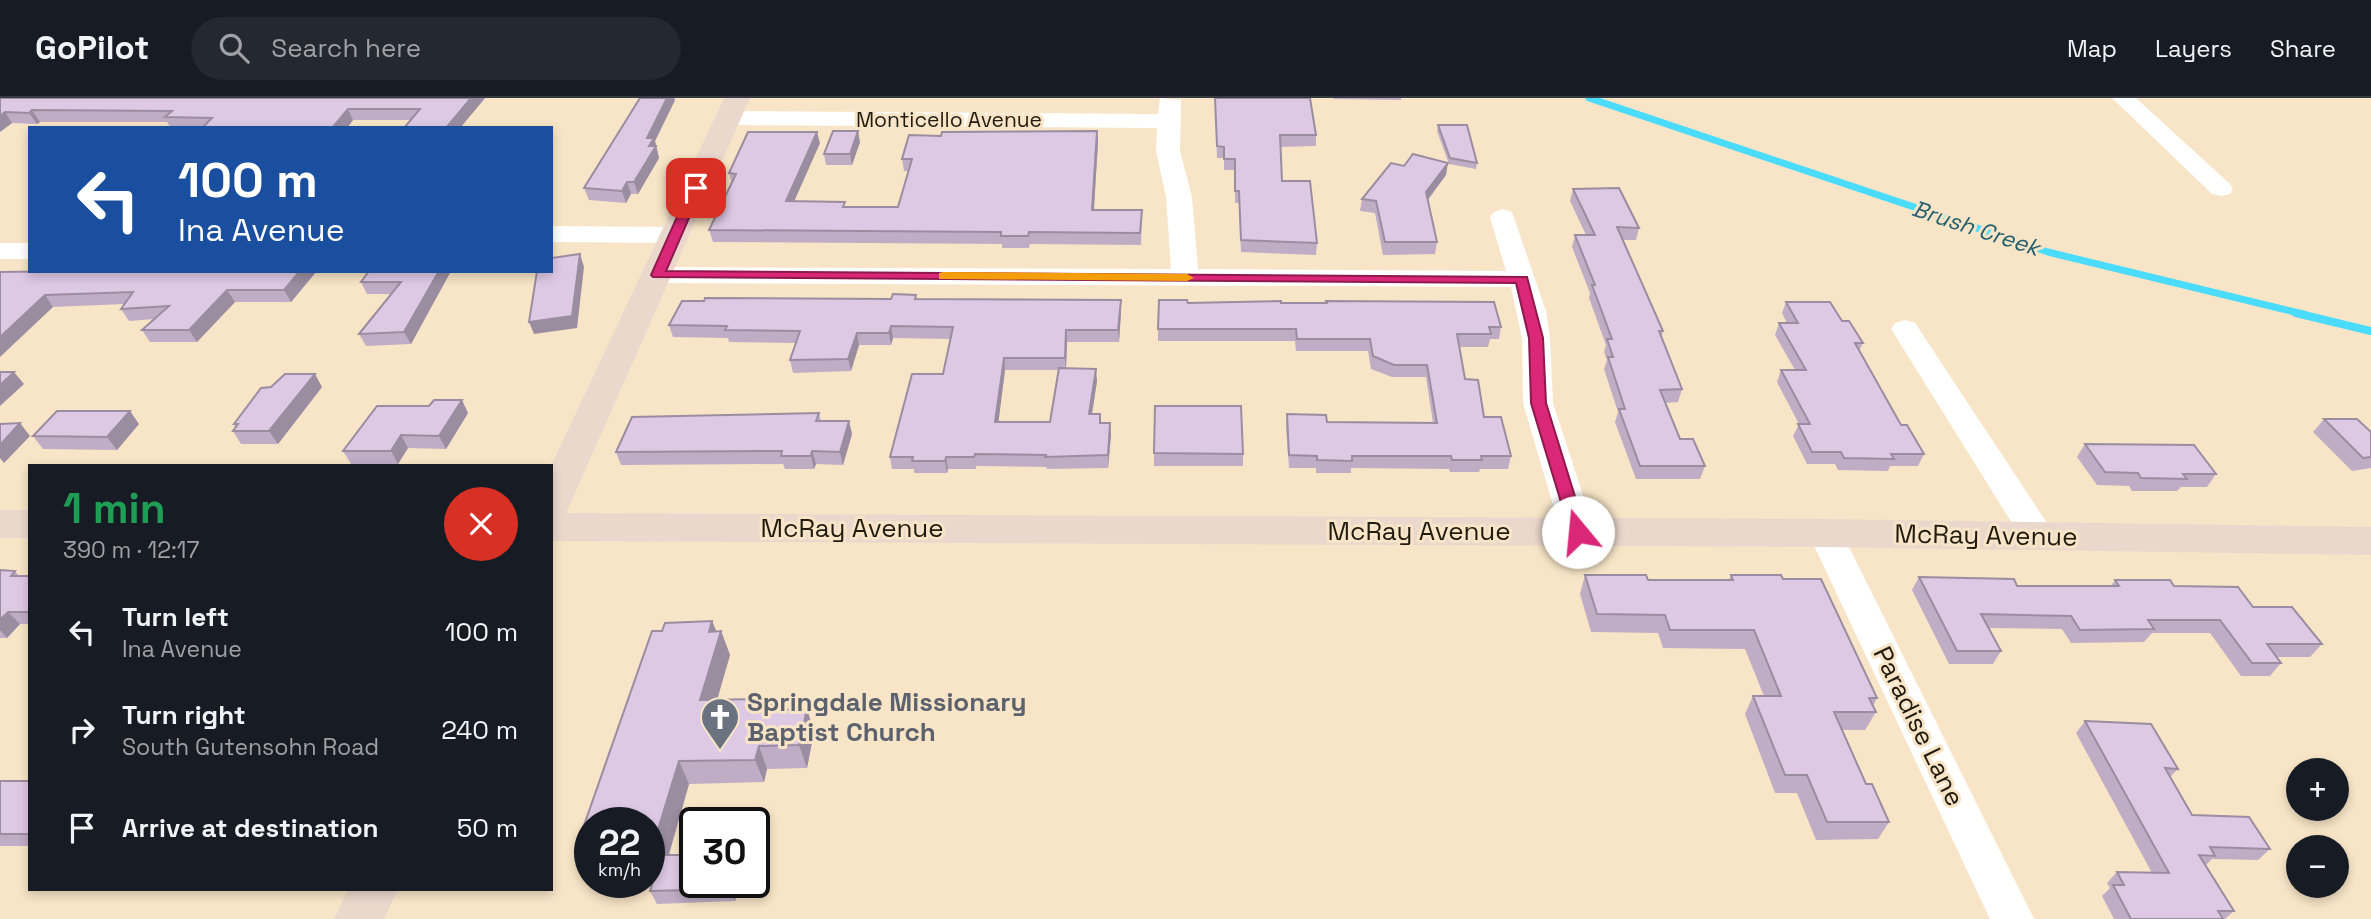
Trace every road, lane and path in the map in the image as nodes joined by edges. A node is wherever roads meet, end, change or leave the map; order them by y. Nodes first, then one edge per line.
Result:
1 (2123, 98) edge
2 (732, 108) edge
3 (1170, 109) edge
4 (2221, 189) dead end
5 (1503, 217) dead end
6 (553, 234) edge
7 (676, 235) junction
8 (0, 251) edge
9 (28, 251) edge
10 (658, 275) junction
11 (1185, 278) junction
12 (1522, 279) junction
13 (1905, 329) dead end
14 (553, 503) edge
15 (0, 524) edge
16 (28, 524) edge
17 (553, 527) edge
18 (1578, 532) junction
19 (1825, 533) junction
20 (2037, 535) junction
21 (2371, 541) edge
22 (372, 891) edge
23 (359, 919) edge
24 (2012, 919) edge

1 - 4 street
2 - 3 street, Monticello Avenue
2 - 7 street
3 - 11 street
5 - 12 street
6 - 7 street
7 - 10 street
8 - 9 street
10 - 11 street
10 - 14 street
11 - 12 street
12 - 18 street
13 - 20 street
15 - 16 street
17 - 18 street, McRay Avenue
18 - 19 street, McRay Avenue
19 - 20 street, McRay Avenue
19 - 24 street, Paradise Lane
20 - 21 street, McRay Avenue
22 - 23 street

